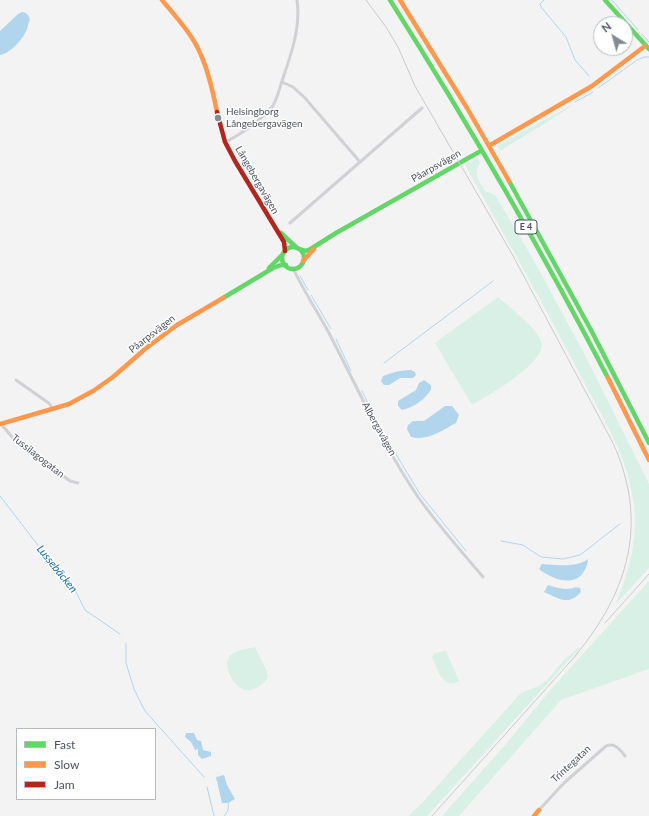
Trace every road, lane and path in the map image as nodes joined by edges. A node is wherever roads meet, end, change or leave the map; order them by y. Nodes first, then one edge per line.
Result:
1 (162, 0) edge
2 (297, 0) edge
3 (390, 0) edge
4 (400, 0) edge
5 (605, 0) edge
6 (647, 48) edge
7 (282, 82) junction
8 (422, 108) dead end
9 (225, 142) junction
10 (492, 144) dead end
11 (479, 152) dead end
12 (360, 162) junction
13 (290, 224) dead end
14 (274, 226) junction
15 (319, 245) junction
16 (298, 248) junction
17 (284, 252) junction
18 (302, 263) junction
19 (286, 266) junction
20 (293, 268) junction
21 (263, 274) junction
22 (16, 380) dead end
23 (52, 409) junction
24 (1, 424) edge
25 (649, 443) edge
26 (649, 460) edge
27 (78, 483) dead end
28 (483, 577) dead end
29 (625, 756) dead end
30 (539, 810) joint
31 (534, 816) edge

1 - 9 main road, Långebergavägen
2 - 7 street, Långebergavägen
3 - 26 main road, E 4
4 - 25 main road, E 4
5 - 6 main road
6 - 10 main road
7 - 9 street, Långebergavägen
7 - 12 street
8 - 12 street
9 - 14 main road, Långebergavägen
11 - 15 main road, Påarpsvägen
12 - 13 street
14 - 16 main road, Långebergavägen
14 - 17 main road, Långebergavägen
15 - 16 main road, Påarpsvägen
15 - 18 main road, Påarpsvägen
16 - 17 main road
16 - 18 main road
17 - 19 main road
17 - 21 main road, Påarpsvägen
18 - 20 main road
19 - 20 main road
19 - 21 main road, Påarpsvägen
20 - 28 street, Albergavägen
21 - 23 main road, Påarpsvägen
22 - 23 street
23 - 24 main road, Påarpsvägen
24 - 27 street, Tussilagogatan
29 - 30 street, Trintegatan
30 - 31 main road, Trintegatan

